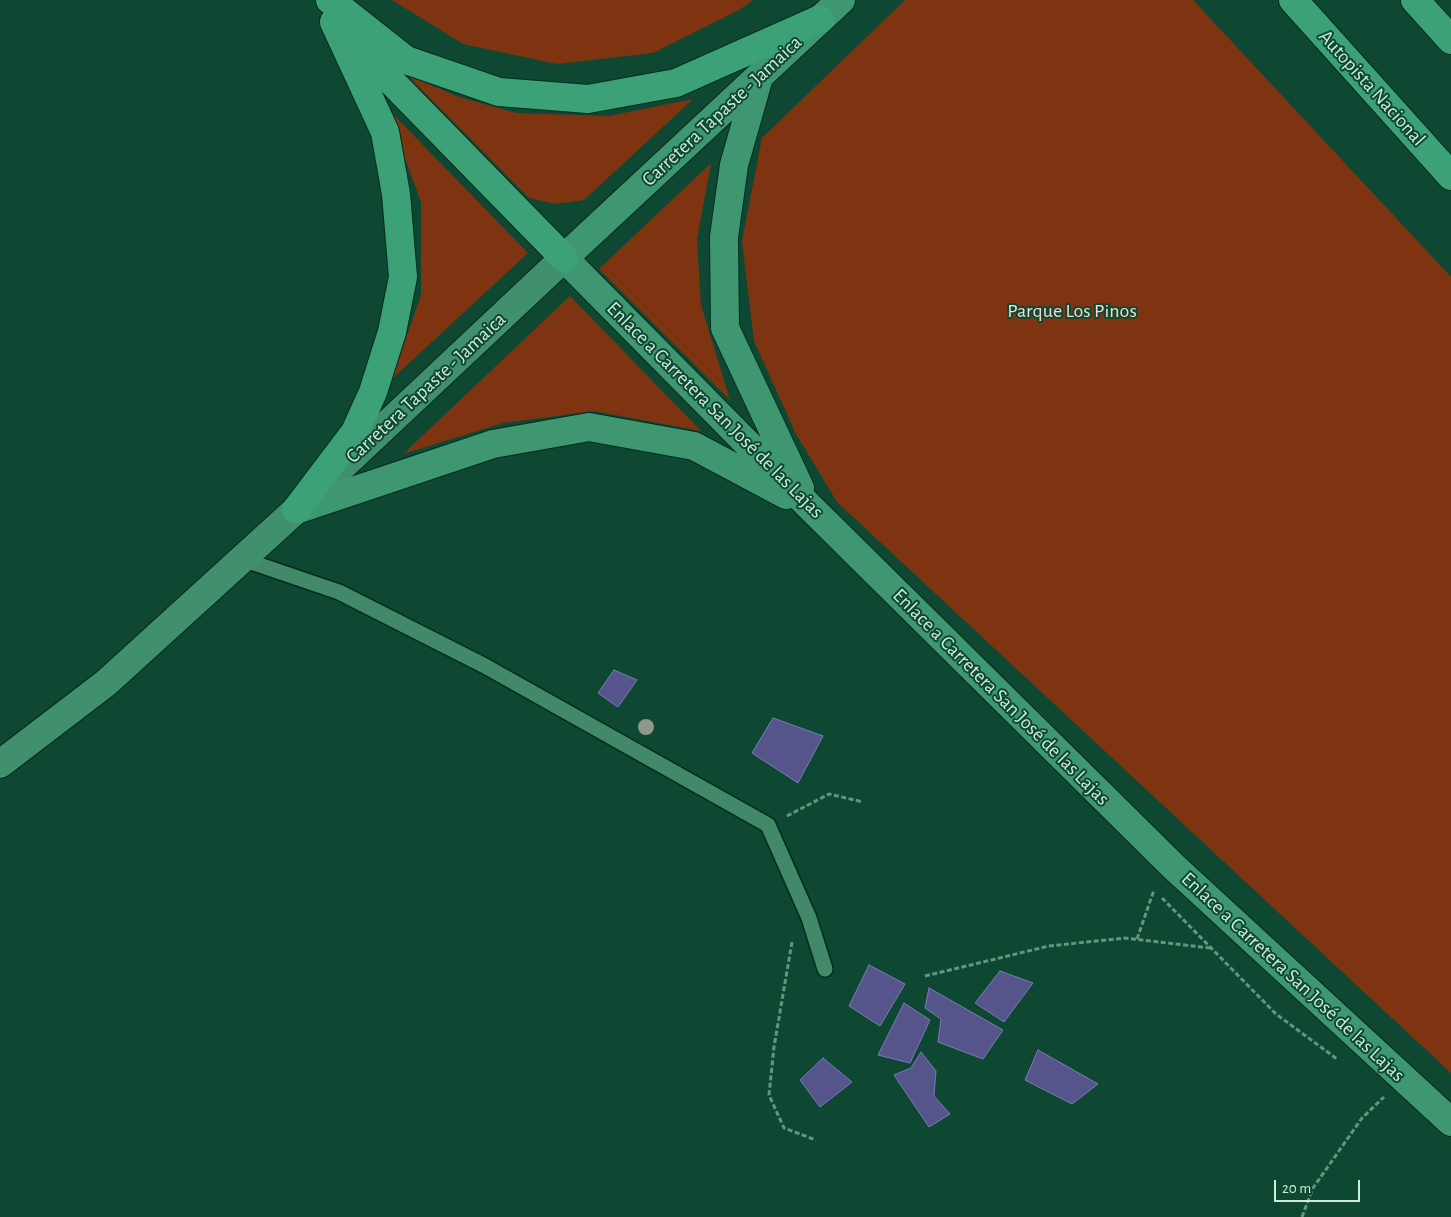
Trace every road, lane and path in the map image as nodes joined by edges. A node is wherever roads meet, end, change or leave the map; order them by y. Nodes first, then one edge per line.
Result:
1 (313, 0) edge
2 (841, 0) edge
3 (1293, 0) edge
4 (1416, 0) edge
5 (332, 11) edge
6 (820, 19) junction
7 (1451, 40) edge
8 (760, 76) junction
9 (1451, 176) edge
10 (564, 258) junction
11 (810, 507) junction
12 (296, 510) junction
13 (242, 559) junction
14 (0, 764) edge
15 (863, 802) dead end
16 (768, 825) junction
17 (1154, 890) dead end
18 (800, 897) junction
19 (1137, 940) junction
20 (1211, 948) dead end
21 (825, 969) dead end
22 (925, 976) dead end
23 (1386, 1095) dead end
24 (1451, 1122) edge
25 (816, 1140) dead end
26 (1302, 1217) edge

1 - 5 highway
2 - 6 main road, Carretera Tapaste - Jamaica
3 - 9 highway, Autopista Nacional
4 - 7 highway
5 - 6 highway
5 - 10 highway
5 - 12 highway
6 - 8 main road, Carretera Tapaste - Jamaica
8 - 10 main road, Carretera Tapaste - Jamaica
8 - 11 main road
10 - 11 main road, Enlace a Carretera San José de las Lajas
10 - 12 main road, Carretera Tapaste - Jamaica
11 - 12 main road
11 - 24 main road, Enlace a Carretera San José de las Lajas
12 - 13 main road, Carretera Tapaste - Jamaica
13 - 14 main road, Carretera Tapaste - Jamaica
13 - 16 lane
15 - 16 path
16 - 18 lane
17 - 19 path
18 - 21 lane
18 - 25 path
19 - 20 path
19 - 22 path
23 - 26 path

